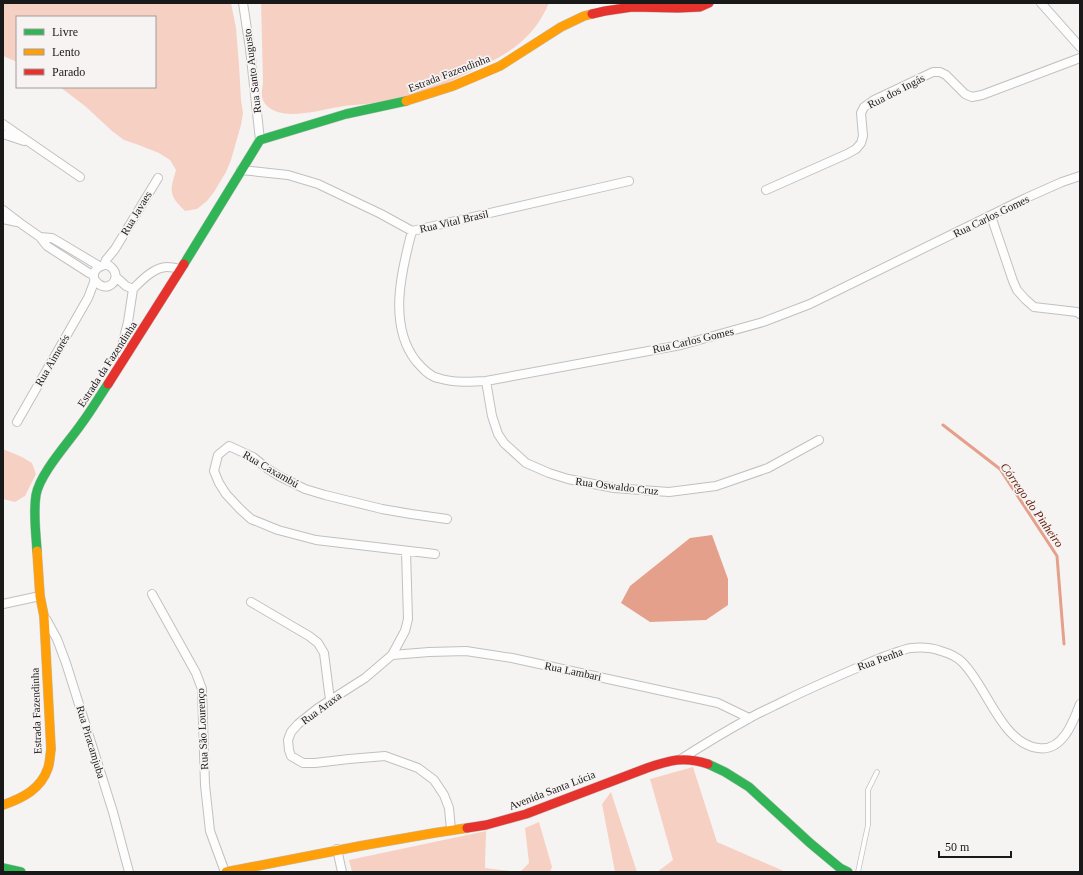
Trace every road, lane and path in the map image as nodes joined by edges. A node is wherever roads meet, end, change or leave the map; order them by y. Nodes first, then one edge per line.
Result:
1 (243, 3) edge
2 (709, 3) edge
3 (1041, 3) edge
4 (1080, 47) edge
5 (1080, 58) edge
6 (3, 124) edge
7 (3, 133) edge
8 (260, 140) junction
9 (30, 143) junction
10 (241, 170) junction
11 (1080, 176) edge
12 (80, 177) dead end
13 (158, 178) dead end
14 (629, 181) dead end
15 (766, 190) dead end
16 (3, 210) edge
17 (991, 216) junction
18 (3, 219) edge
19 (20, 223) junction
20 (412, 231) junction
21 (40, 237) junction
22 (114, 249) junction
23 (102, 266) junction
24 (112, 268) junction
25 (180, 269) junction
26 (116, 277) junction
27 (94, 278) junction
28 (111, 285) junction
29 (101, 286) junction
30 (130, 288) junction
31 (88, 298) junction
32 (1080, 314) edge
33 (123, 361) junction
34 (486, 381) junction
35 (17, 422) dead end
36 (819, 440) dead end
37 (447, 519) dead end
38 (406, 551) junction
39 (435, 554) dead end
40 (152, 594) dead end
41 (40, 596) junction
42 (251, 602) dead end
43 (3, 604) edge
44 (44, 616) junction
45 (392, 655) junction
46 (330, 700) junction
47 (1080, 704) edge
48 (749, 718) junction
49 (680, 759) junction
50 (877, 772) dead end
51 (3, 805) edge
52 (452, 830) junction
53 (337, 849) junction
54 (3, 868) edge
55 (21, 872) edge
56 (129, 872) edge
57 (226, 872) edge
58 (342, 872) edge
59 (848, 872) edge
60 (858, 872) edge

1 - 8 street, Rua Santo Augusto
2 - 8 street, Estrada Fazendinha
3 - 4 street
5 - 15 street, Rua dos Ingás
6 - 7 street
6 - 9 street
7 - 9 street
8 - 10 street, Estrada da Fazendinha
9 - 12 street
10 - 20 street, Rua Vital Brasil
10 - 25 street, Estrada da Fazendinha
11 - 17 street, Rua Carlos Gomes
13 - 22 street, Rua Javaes
14 - 20 street, Rua Vital Brasil
16 - 19 street
17 - 32 street
17 - 34 street, Rua Carlos Gomes
18 - 19 street
19 - 21 street
20 - 34 street, Rua Carlos Gomes
21 - 23 street
21 - 27 street
22 - 23 street, Rua Javaes
22 - 24 street, Rua Javaes
23 - 24 street
23 - 27 street
24 - 26 street
25 - 30 street
25 - 33 street, Estrada da Fazendinha
26 - 28 street
26 - 30 street
27 - 29 street
27 - 31 street, Rua Aimorés
28 - 29 street
28 - 30 street
29 - 31 street, Rua Aimorés
30 - 33 street
31 - 35 street, Rua Aimorés
33 - 41 street, Estrada da Fazendinha
34 - 36 street, Rua Oswaldo Cruz
37 - 38 street, Rua Caxambú
38 - 39 street, Rua Caxambú
38 - 45 street, Rua Araxa
40 - 57 street, Rua São Lourenço
41 - 43 street
41 - 44 street, Estrada da Fazendinha
42 - 46 street
44 - 51 street, Estrada Fazendinha
44 - 56 street, Rua Piracamjuba
45 - 46 street, Rua Araxa
45 - 48 street, Rua Lambari
46 - 52 street, Rua Araxa
47 - 48 street, Rua Penha
48 - 49 street, Rua Penha
49 - 52 street, Avenida Santa Lúcia
49 - 59 street, Avenida Santa Lúcia
50 - 60 lane
52 - 53 street, Avenida Santa Lúcia
53 - 57 street, Avenida Santa Lúcia
53 - 58 street
54 - 55 street

